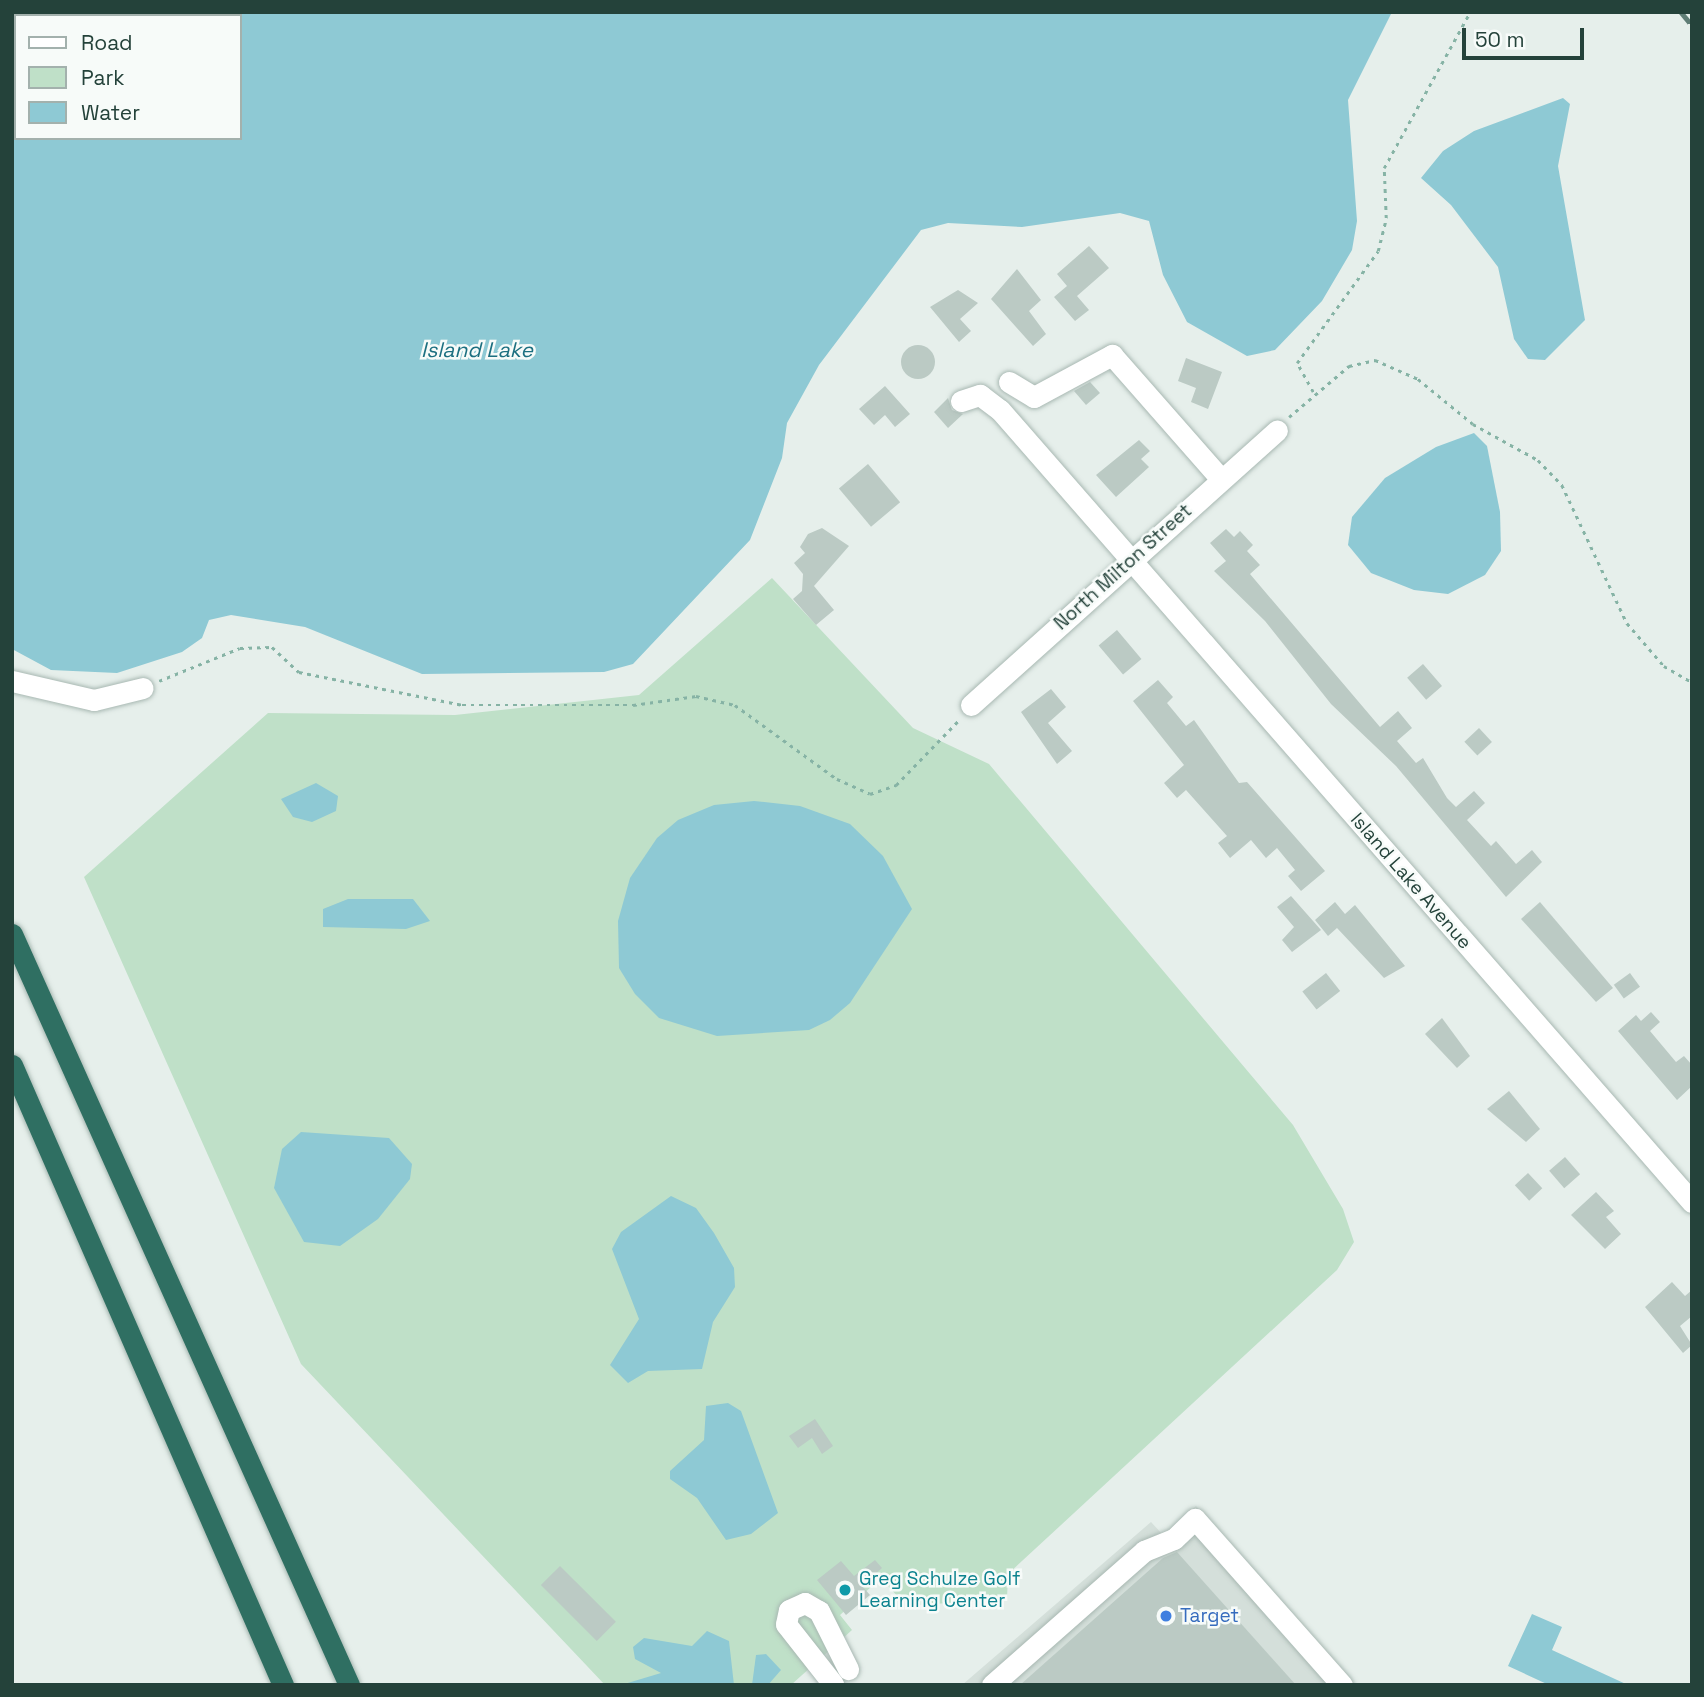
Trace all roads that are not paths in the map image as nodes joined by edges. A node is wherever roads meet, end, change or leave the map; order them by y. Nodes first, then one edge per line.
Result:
1 (1009, 382) dead end
2 (961, 401) dead end
3 (1277, 430) road end
4 (1221, 479) junction
5 (1129, 561) junction
6 (12, 681) edge
7 (143, 688) road end
8 (971, 705) road end
9 (12, 934) edge
10 (12, 1065) edge
11 (1692, 1202) edge
12 (283, 1685) edge
13 (349, 1685) edge
14 (992, 1685) edge
15 (1342, 1685) edge

1 - 4 street
2 - 5 street, Island Lake Avenue
3 - 4 street, North Milton Street
4 - 5 street, North Milton Street
5 - 8 street, North Milton Street
5 - 11 street, Island Lake Avenue
6 - 7 street
9 - 13 highway
10 - 12 highway
14 - 15 street

